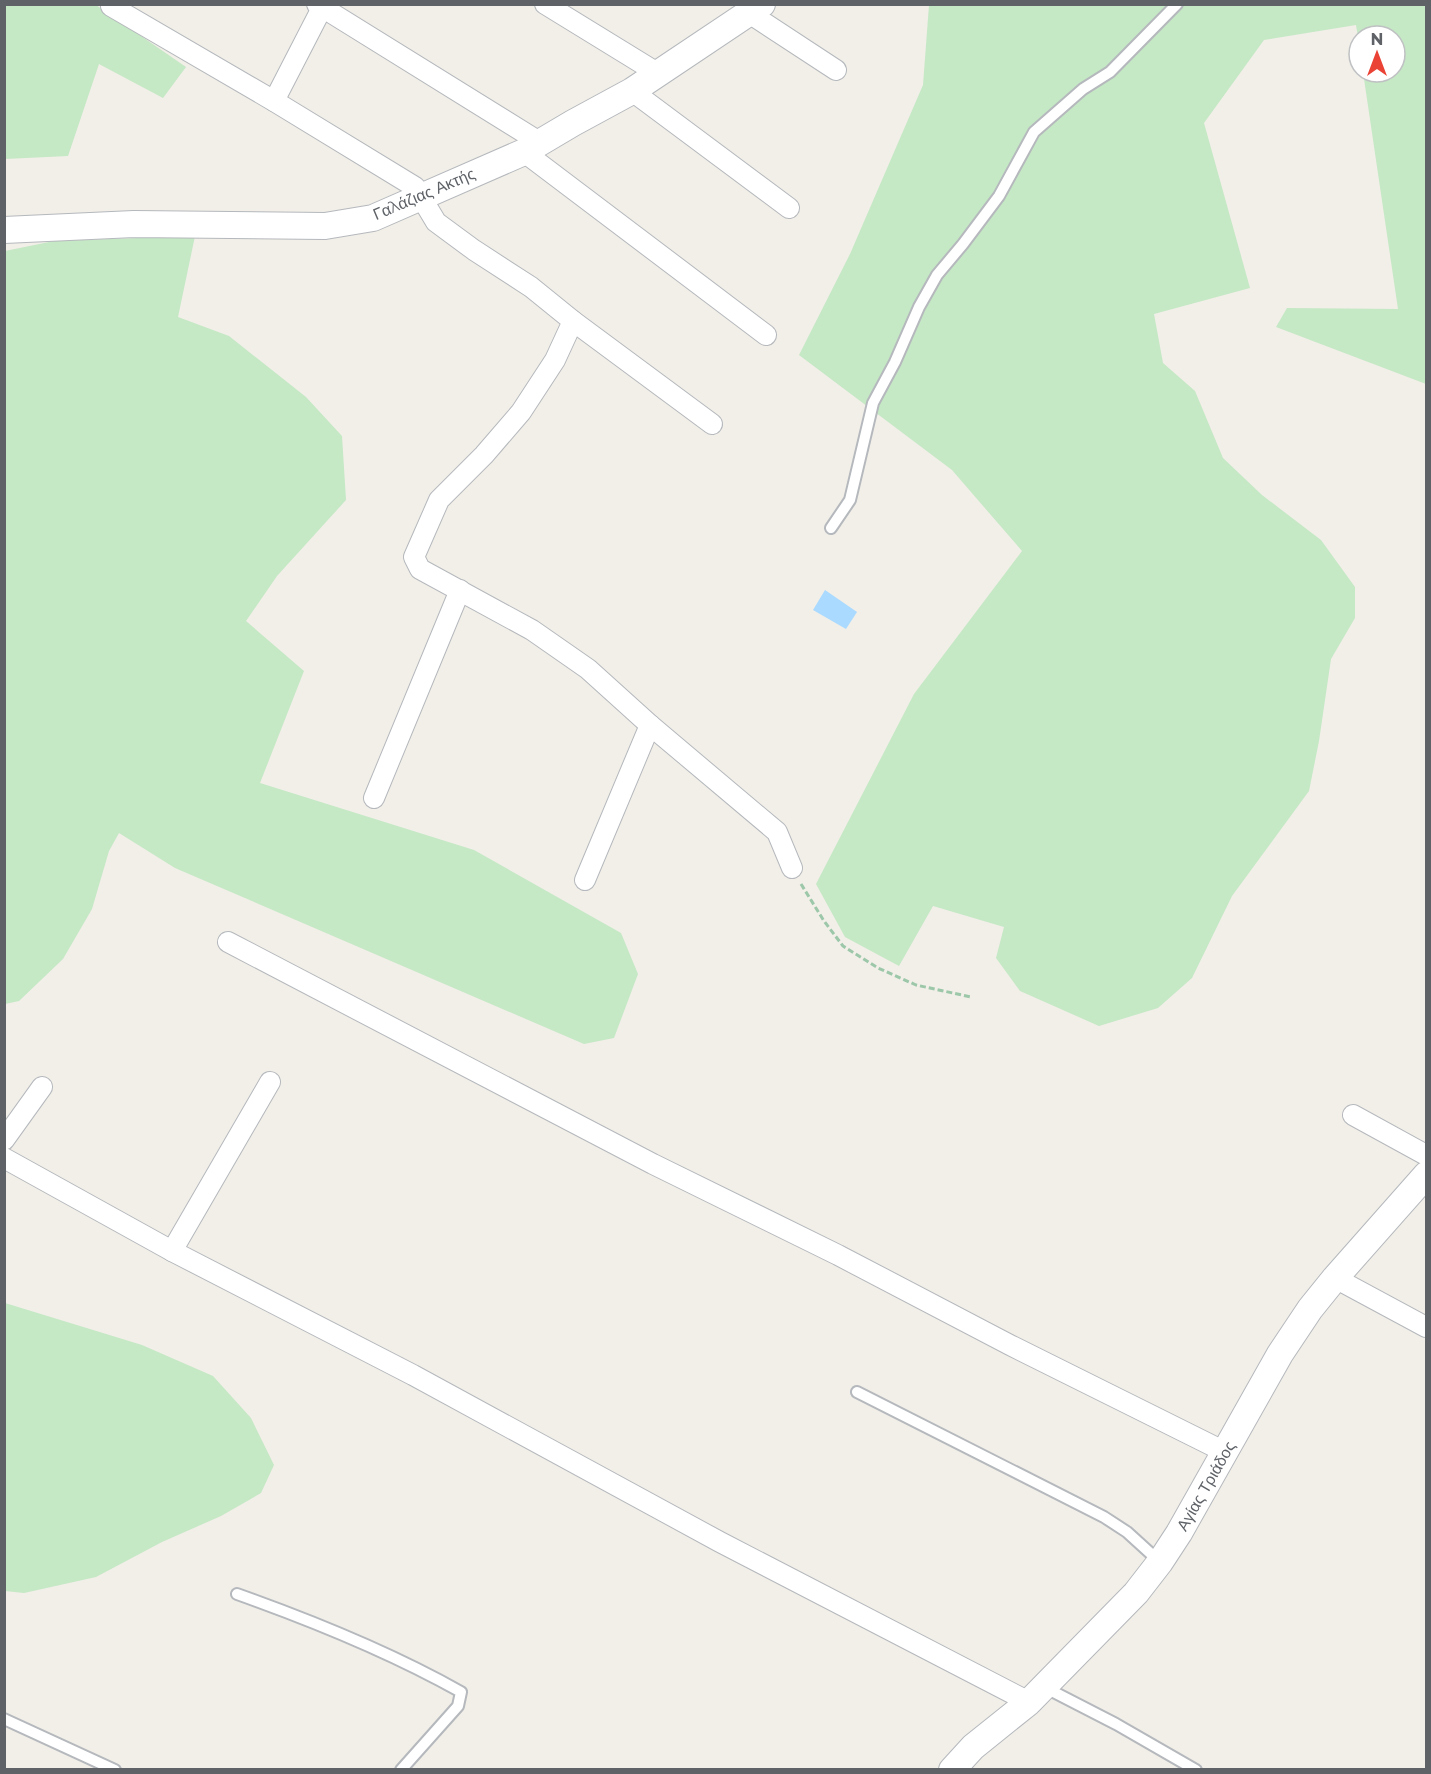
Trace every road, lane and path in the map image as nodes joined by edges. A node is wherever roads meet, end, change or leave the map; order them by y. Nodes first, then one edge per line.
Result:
1 (545, 4) edge
2 (1176, 4) edge
3 (111, 6) edge
4 (321, 6) edge
5 (755, 9) edge
6 (836, 70) dead end
7 (659, 74) junction
8 (632, 91) junction
9 (274, 101) junction
10 (533, 147) junction
11 (422, 195) junction
12 (789, 208) dead end
13 (4, 230) edge
14 (573, 321) junction
15 (766, 335) dead end
16 (712, 424) dead end
17 (831, 528) dead end
18 (460, 590) junction
19 (650, 725) junction
20 (375, 798) dead end
21 (792, 868) joint
22 (585, 880) dead end
23 (228, 942) dead end
24 (971, 997) dead end
25 (270, 1082) dead end
26 (42, 1087) dead end
27 (1353, 1115) dead end
28 (4, 1140) edge
29 (1426, 1155) edge
30 (4, 1158) edge
31 (1426, 1175) edge
32 (172, 1251) junction
33 (1335, 1278) junction
34 (1426, 1327) edge
35 (857, 1392) dead end
36 (1225, 1452) junction
37 (1160, 1562) junction
38 (237, 1594) dead end
39 (1036, 1694) junction
40 (4, 1719) edge
41 (115, 1770) edge
42 (401, 1770) edge
43 (952, 1770) edge
44 (1196, 1770) edge

1 - 7 street
2 - 17 lane
3 - 9 street
4 - 9 street
4 - 10 street
5 - 6 street
5 - 7 street, Γαλάζιας Ακτής
7 - 8 street, Γαλάζιας Ακτής
8 - 10 street, Γαλάζιας Ακτής
8 - 12 street
9 - 11 street
10 - 11 street, Γαλάζιας Ακτής
10 - 15 street
11 - 13 street, Γαλάζιας Ακτής
11 - 14 street
14 - 16 street
14 - 18 street
18 - 19 street
18 - 20 street
19 - 21 street
19 - 22 street
21 - 24 path
23 - 36 street
25 - 32 street
26 - 28 street
27 - 29 street
30 - 32 street
31 - 33 street, Αγίας Τριάδος
32 - 39 street
33 - 34 street
33 - 36 street, Αγίας Τριάδος
35 - 37 lane
36 - 37 street, Αγίας Τριάδος
37 - 39 street, Αγίας Τριάδος
38 - 42 lane
39 - 43 street, Αγίας Τριάδος
39 - 44 lane
40 - 41 lane

